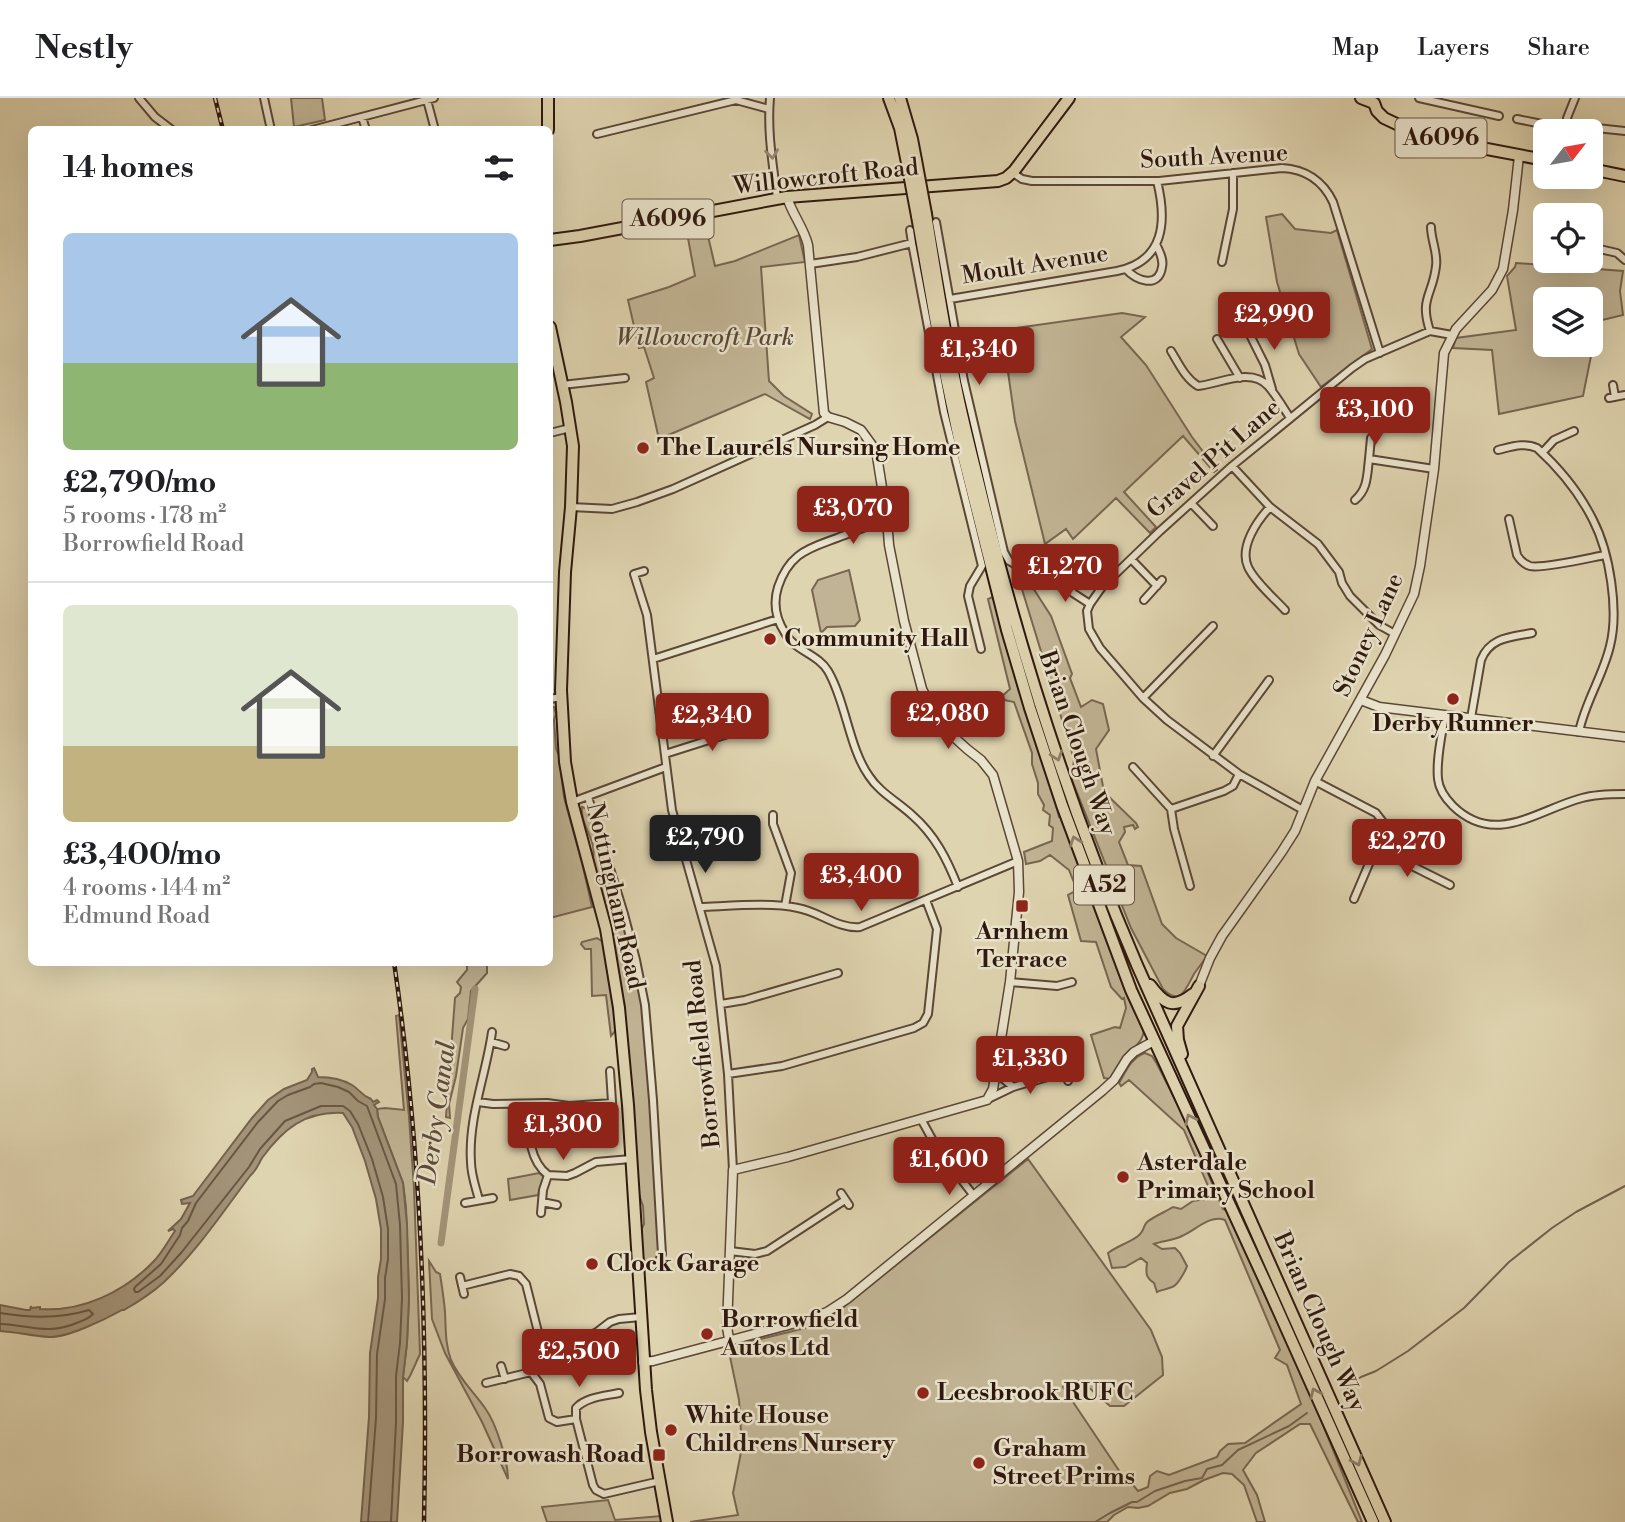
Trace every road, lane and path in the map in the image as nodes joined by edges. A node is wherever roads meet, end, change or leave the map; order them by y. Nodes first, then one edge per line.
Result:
1 (139, 98) edge
2 (264, 98) edge
3 (548, 98) edge
4 (770, 98) edge
5 (889, 98) edge
6 (900, 98) edge
7 (1069, 98) edge
8 (1361, 98) edge
9 (1419, 98) edge
10 (1575, 98) edge
11 (430, 99) edge
12 (1376, 101) edge
13 (769, 109) junction
14 (1499, 116) dead end
15 (362, 117) junction
16 (1517, 119) dead end
17 (1567, 119) edge
18 (1533, 122) edge
19 (167, 126) edge
20 (270, 126) edge
21 (325, 126) edge
22 (365, 126) edge
23 (434, 126) edge
24 (548, 126) edge
25 (1603, 130) edge
26 (1625, 131) edge
27 (597, 134) dead end
28 (1519, 156) junction
29 (1533, 158) edge
30 (911, 162) junction
31 (1603, 171) edge
32 (1013, 173) junction
33 (1233, 173) junction
34 (1625, 176) edge
35 (1157, 181) junction
36 (782, 197) junction
37 (921, 215) junction
38 (936, 222) dead end
39 (1431, 227) dead end
40 (910, 230) dead end
41 (553, 240) edge
42 (912, 243) junction
43 (1156, 244) junction
44 (1603, 250) edge
45 (1625, 260) edge
46 (1222, 262) dead end
47 (810, 264) junction
48 (1126, 269) junction
49 (950, 299) junction
50 (1243, 321) dead end
51 (1430, 331) junction
52 (1452, 335) junction
53 (1217, 340) dead end
54 (553, 342) edge
55 (1171, 351) dead end
56 (1380, 353) junction
57 (625, 377) dead end
58 (1240, 378) junction
59 (562, 385) junction
60 (1613, 385) dead end
61 (1273, 394) junction
62 (1625, 396) edge
63 (828, 417) junction
64 (1290, 418) junction
65 (570, 428) junction
66 (553, 432) edge
67 (1371, 438) dead end
68 (1572, 440) dead end
69 (1498, 450) dead end
70 (1542, 453) junction
71 (1369, 459) junction
72 (1232, 466) junction
73 (1434, 469) junction
74 (1356, 500) dead end
75 (1191, 503) junction
76 (571, 507) junction
77 (1270, 507) junction
78 (887, 519) junction
79 (1509, 519) dead end
80 (1213, 526) dead end
81 (1605, 555) junction
82 (1131, 559) junction
83 (1016, 565) dead end
84 (644, 571) dead end
85 (1063, 578) dead end
86 (1162, 580) dead end
87 (1157, 586) junction
88 (1144, 600) dead end
89 (1090, 604) junction
90 (1285, 610) dead end
91 (778, 619) junction
92 (1213, 626) dead end
93 (1532, 633) dead end
94 (1395, 634) junction
95 (981, 649) dead end
96 (653, 659) junction
97 (1269, 680) dead end
98 (555, 698) edge
99 (1143, 698) junction
100 (1361, 700) junction
101 (1445, 715) junction
102 (1471, 718) junction
103 (750, 727) dead end
104 (1579, 732) junction
105 (1625, 737) edge
106 (665, 754) junction
107 (1213, 756) junction
108 (666, 767) junction
109 (1133, 767) dead end
110 (1239, 774) junction
111 (1315, 781) junction
112 (1625, 794) edge
113 (588, 797) junction
114 (572, 802) junction
115 (1171, 809) junction
116 (1303, 810) junction
117 (774, 815) dead end
118 (1376, 848) junction
119 (1018, 861) junction
120 (1450, 885) dead end
121 (1191, 886) dead end
122 (958, 887) junction
123 (1354, 899) dead end
124 (926, 900) junction
125 (785, 906) junction
126 (700, 907) junction
127 (1137, 965) junction
128 (838, 973) dead end
129 (1010, 982) junction
130 (1072, 982) dead end
131 (1197, 990) junction
132 (721, 1004) junction
133 (492, 1032) dead end
134 (1154, 1041) junction
135 (491, 1042) junction
136 (505, 1046) dead end
137 (1063, 1063) dead end
138 (610, 1071) dead end
139 (1065, 1072) junction
140 (996, 1073) junction
141 (728, 1074) junction
142 (1068, 1081) dead end
143 (1013, 1087) junction
144 (986, 1100) junction
145 (478, 1102) junction
146 (612, 1103) junction
147 (528, 1104) junction
148 (1204, 1116) junction
149 (613, 1117) dead end
150 (922, 1119) junction
151 (631, 1159) junction
152 (733, 1170) junction
153 (548, 1175) junction
154 (974, 1196) junction
155 (493, 1198) dead end
156 (845, 1199) dead end
157 (479, 1200) junction
158 (542, 1202) junction
159 (465, 1203) dead end
160 (557, 1205) dead end
161 (541, 1213) dead end
162 (730, 1251) junction
163 (638, 1267) junction
164 (460, 1277) dead end
165 (462, 1286) junction
166 (464, 1294) dead end
167 (641, 1317) junction
168 (729, 1339) junction
169 (548, 1347) junction
170 (643, 1362) junction
171 (501, 1366) dead end
172 (531, 1372) junction
173 (505, 1379) junction
174 (486, 1384) dead end
175 (619, 1394) dead end
176 (576, 1419) junction
177 (660, 1481) junction
178 (667, 1522) edge
179 (1373, 1522) edge
180 (1385, 1522) edge

1 - 19 street
2 - 20 street
3 - 24 main road
4 - 13 street
5 - 30 main road, Brian Clough Way / A52
6 - 30 main road, Brian Clough Way / A52
7 - 32 main road
8 - 12 main road, A6096
9 - 14 street
10 - 17 street
11 - 15 street
11 - 23 street
12 - 28 main road, A6096
13 - 27 street
13 -> 36 street
15 - 21 street
15 - 22 street
16 - 18 street
25 - 26 street
28 - 29 main road, A6096
28 - 52 street, Stoney Lane
30 - 37 main road, Brian Clough Way / A52, bridge
31 - 34 main road
32 - 35 street, South Avenue
32 - 36 main road, Willowcroft Road / A6096
33 - 35 street, South Avenue
33 - 46 street
33 - 56 street, South Avenue
35 - 43 street, Moult Avenue
36 - 41 main road, Willowcroft Road / A6096
36 - 47 street
37 -> 127 main road, Brian Clough Way / A52
134 -> 37 main road, Brian Clough Way / A52
38 - 49 street
39 - 51 street
40 - 42 street
42 - 47 street
42 - 95 street
43 - 48 street, Moult Avenue
43 - 48 street, Moult Avenue
44 - 45 street
47 - 63 street
48 - 49 street, Moult Avenue
49 - 83 street
50 - 61 street
51 - 52 street
51 - 56 street, Gravel Pit Lane
52 - 73 street, Stoney Lane
53 - 58 street
54 - 59 main road, Nottingham Road
55 - 58 street
56 - 64 street, Gravel Pit Lane
57 - 59 street
58 - 61 street
59 - 65 main road, Nottingham Road
60 - 62 street
61 - 64 street
63 - 76 street
63 - 78 street
64 - 72 street, Gravel Pit Lane
65 - 66 street
65 - 76 main road, Nottingham Road
67 - 71 street
68 - 70 street
69 - 70 street
70 - 81 street
71 - 73 street
71 - 74 street
72 - 75 street, Gravel Pit Lane
72 - 77 street
73 - 94 street, Stoney Lane
75 - 80 street
75 - 82 street, Gravel Pit Lane
76 - 98 main road, Nottingham Road
77 - 90 street
77 - 94 street
78 - 91 street
78 - 119 street
79 - 81 street
81 - 104 street
82 - 87 street
82 - 89 street, Gravel Pit Lane
84 - 96 street, Borrowfield Road
85 - 89 street
86 - 87 street
87 - 88 street
89 - 99 street
91 - 96 street
91 - 122 street
92 - 99 street
93 - 102 street
94 - 100 street, Stoney Lane
96 - 106 street, Borrowfield Road
97 - 107 street
98 - 114 main road, Nottingham Road
99 - 107 street
100 - 101 street
100 - 111 street, Stoney Lane
101 - 102 street
101 - 112 street
102 - 104 street
103 - 106 street
104 - 105 street
106 - 108 street, Borrowfield Road
107 - 110 street
108 - 113 street
108 - 126 street, Borrowfield Road
109 - 115 street
110 - 115 street
110 - 116 street
111 - 116 street, Stoney Lane
111 - 118 street
113 - 114 street
113 - 163 street, Nottingham Road
114 - 151 main road, Nottingham Road
115 - 121 street
116 - 131 street, Stoney Lane
117 - 125 street
118 - 120 street
118 - 123 street
119 - 122 street
119 - 129 street
122 - 124 street
124 - 125 street
124 - 141 street
125 - 126 street
126 - 132 street, Borrowfield Road
127 - 131 main road
127 - 148 main road, Brian Clough Way / A52
128 - 132 street
129 - 130 street
129 - 140 street
131 - 148 main road
132 - 141 street, Borrowfield Road
133 - 135 street
134 - 154 street
179 -> 134 main road, Brian Clough Way / A52
135 - 136 street
135 - 145 street
137 - 139 street
138 - 146 street
139 - 142 street
139 - 143 street
140 - 143 street
140 - 144 street
141 - 152 street, Borrowfield Road
143 - 144 street
144 - 150 street
145 - 147 street
145 - 157 street
146 - 147 street
146 - 149 street
147 - 153 street
148 -> 180 main road, Brian Clough Way / A52
150 - 152 street
150 - 154 street
151 - 153 street
151 - 163 main road, Nottingham Road
152 - 162 street, Borrowfield Road
153 - 158 street
154 - 168 street
155 - 157 street
156 - 162 street
157 - 159 street
158 - 160 street
158 - 161 street
162 - 168 street, Borrowfield Road
163 - 167 main road, Nottingham Road
164 - 165 street
165 - 166 street
165 - 169 street
167 - 169 street
167 - 170 main road, Nottingham Road
168 - 170 street
169 - 172 street
170 - 177 main road, Nottingham Road
171 - 173 street
172 - 173 street
172 - 176 street
173 - 174 street
175 - 176 street
176 - 177 street
177 - 178 main road, Nottingham Road

